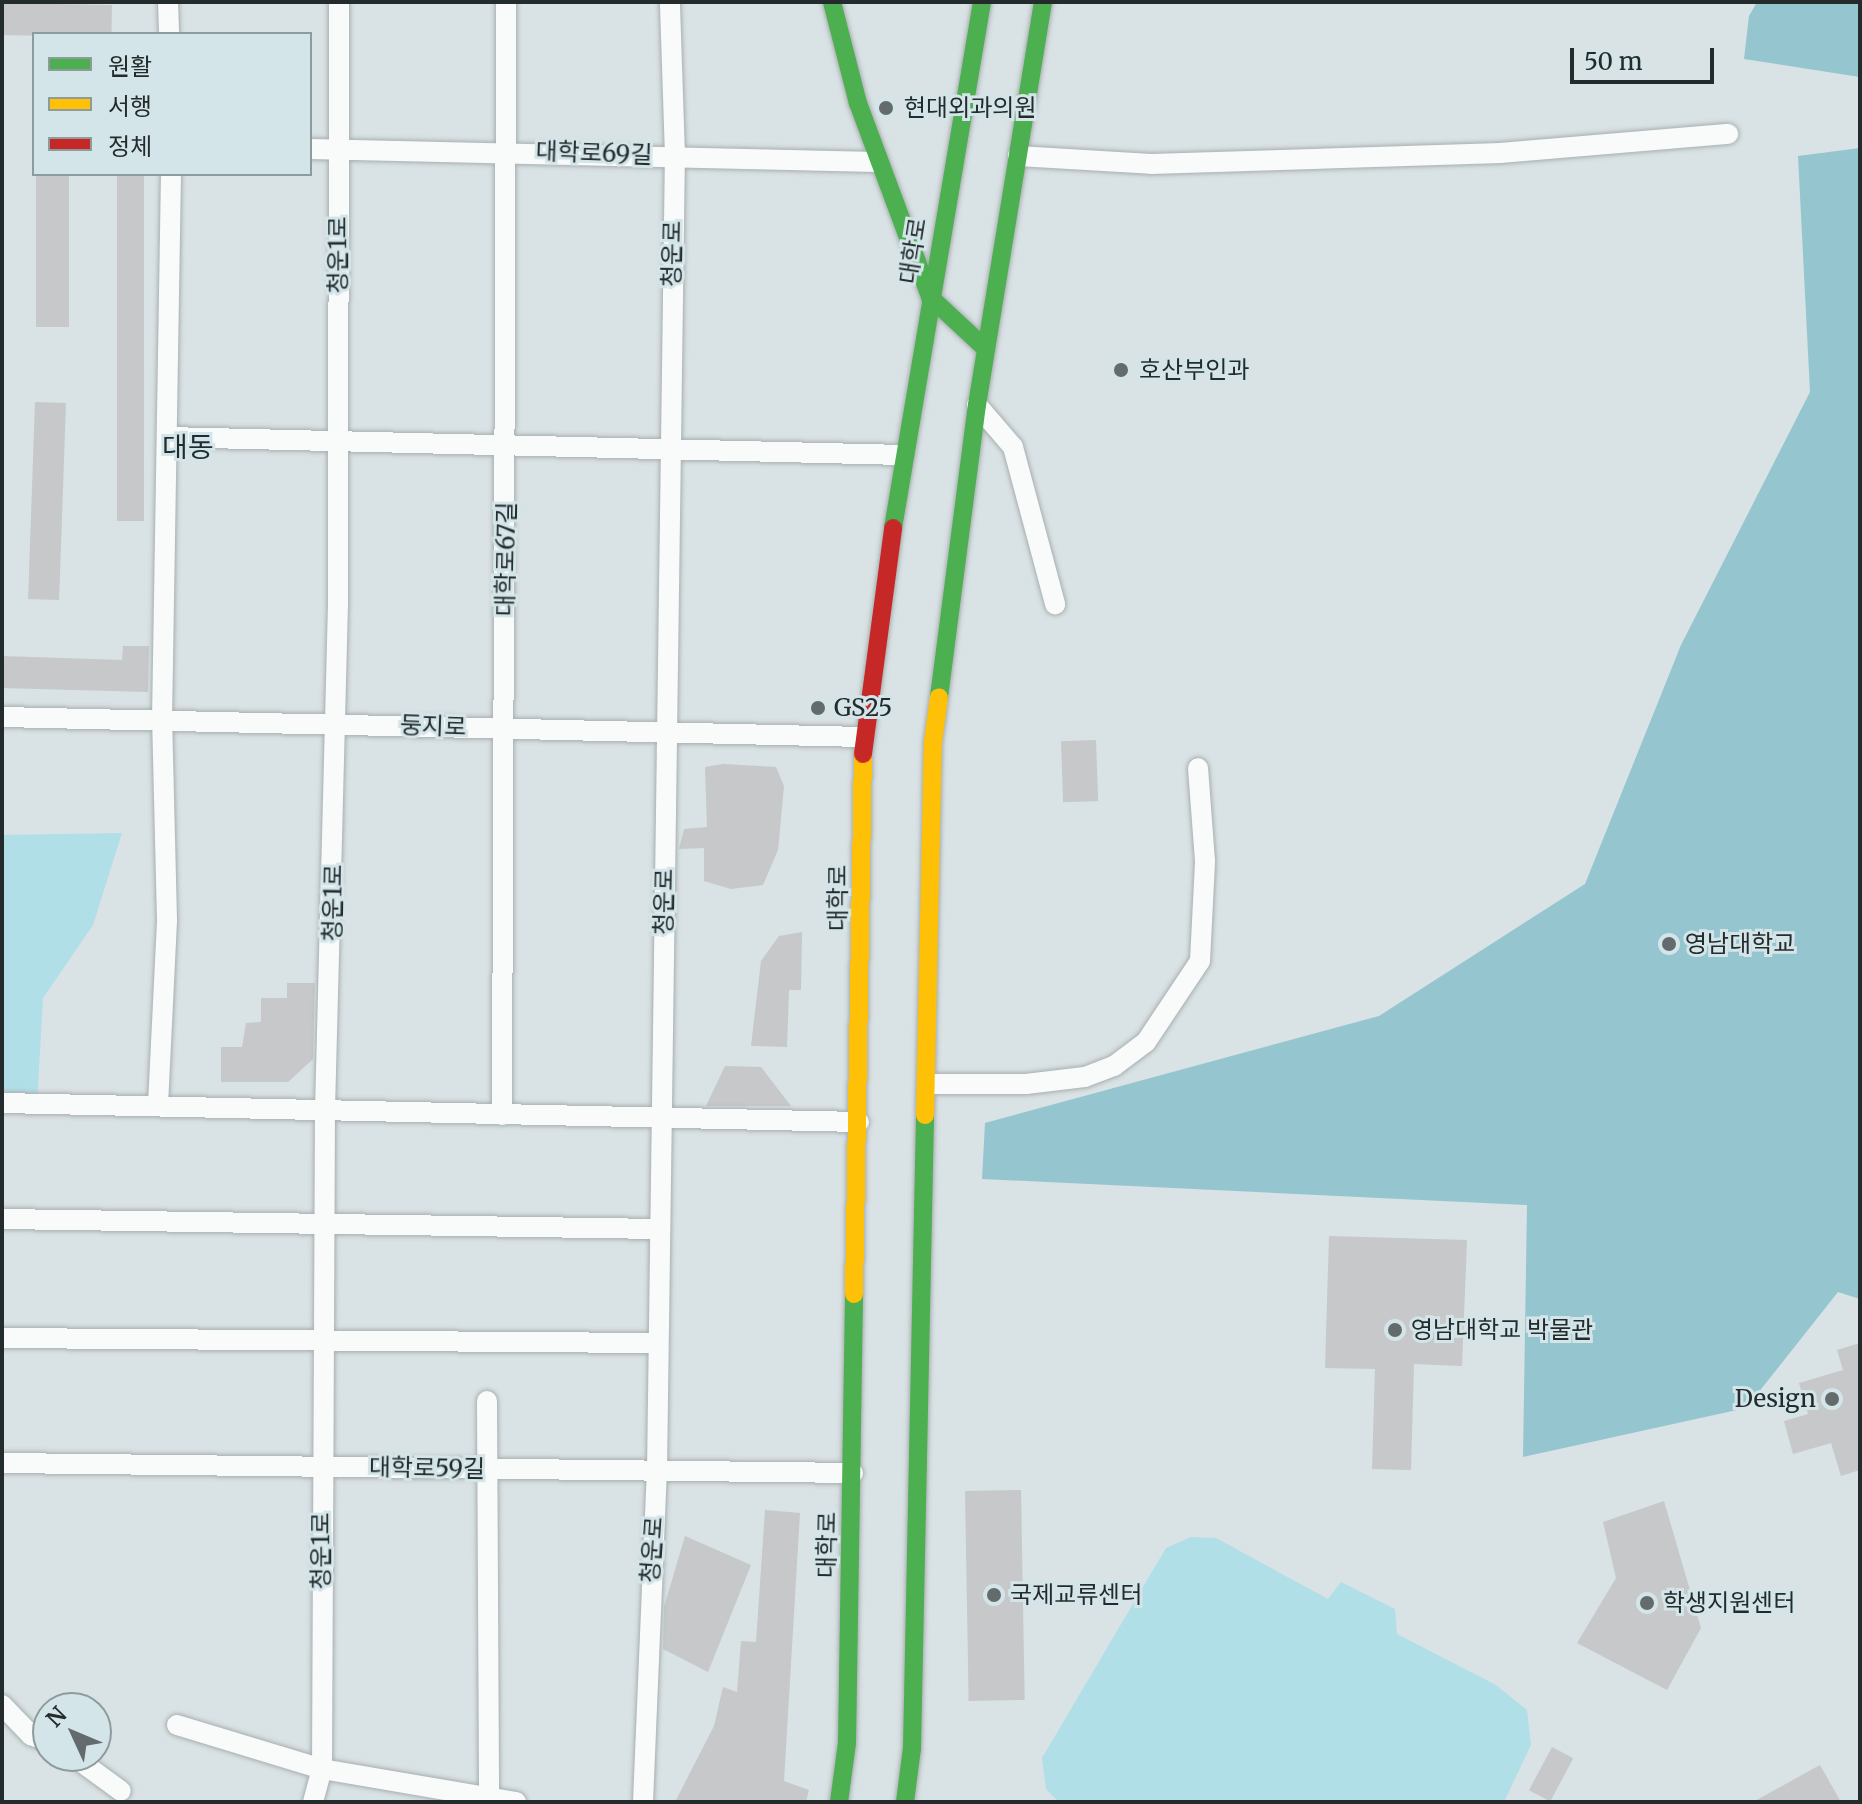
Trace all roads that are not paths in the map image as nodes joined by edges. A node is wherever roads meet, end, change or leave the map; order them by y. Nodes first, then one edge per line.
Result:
1 (168, 2) edge
2 (339, 2) edge
3 (506, 2) edge
4 (670, 2) edge
5 (832, 2) edge
6 (982, 2) edge
7 (1043, 2) edge
8 (169, 32) edge
9 (1728, 134) dead end
10 (339, 148) junction
11 (312, 149) edge
12 (506, 150) junction
13 (675, 156) junction
14 (1018, 156) junction
15 (878, 162) junction
16 (171, 176) edge
17 (930, 297) junction
18 (986, 349) junction
19 (977, 405) junction
20 (167, 437) junction
21 (338, 440) junction
22 (508, 444) junction
23 (668, 447) junction
24 (903, 455) junction
25 (1055, 604) dead end
26 (2, 717) edge
27 (162, 721) junction
28 (337, 724) junction
29 (503, 728) junction
30 (665, 732) junction
31 (863, 737) junction
32 (1198, 768) dead end
33 (928, 1084) junction
34 (2, 1103) edge
35 (158, 1105) junction
36 (325, 1110) junction
37 (502, 1115) junction
38 (661, 1118) junction
39 (859, 1122) junction
40 (2, 1219) edge
41 (323, 1223) junction
42 (659, 1229) junction
43 (2, 1338) edge
44 (322, 1342) junction
45 (658, 1343) junction
46 (487, 1401) dead end
47 (2, 1463) edge
48 (321, 1465) junction
49 (489, 1469) junction
50 (657, 1472) junction
51 (853, 1473) junction
52 (2, 1705) edge
53 (177, 1725) dead end
54 (32, 1735) edge
55 (322, 1769) junction
56 (95, 1772) edge
57 (121, 1791) dead end
58 (490, 1800) edge
59 (313, 1802) edge
60 (516, 1802) edge
61 (643, 1802) edge
62 (839, 1802) edge
63 (905, 1802) edge

1 - 8 street
2 - 10 street, 청운1로
3 - 12 street, 대학로67길
4 - 13 street, 청운로
5 - 15 main road
6 - 17 main road, 대학로
7 - 14 main road
9 - 14 street
10 - 11 street, 대학로69길
10 - 12 street, 대학로69길
10 - 21 street, 청운1로
12 - 13 street, 대학로69길
12 - 22 street, 대학로67길
13 - 15 street, 대학로69길
13 - 23 street, 청운로
14 - 18 main road
15 - 17 main road
16 - 20 street
17 - 18 main road
17 - 24 main road, 대학로
18 - 19 main road
19 - 25 street
19 - 33 main road
20 - 21 street
20 - 27 street
21 - 22 street
21 - 28 street, 청운1로
22 - 23 street
22 - 29 street, 대학로67길
23 - 24 street
23 - 30 street, 청운로
24 - 31 main road, 대학로
26 - 27 street, 둥지로
27 - 28 street, 둥지로
27 - 35 street
28 - 29 street, 둥지로
28 - 36 street, 청운1로
29 - 30 street, 둥지로
29 - 37 street, 대학로67길
30 - 31 street, 둥지로
30 - 38 street, 청운로
31 - 39 main road, 대학로
32 - 33 street
33 - 63 main road
34 - 35 street
35 - 36 street
36 - 37 street
36 - 41 street, 청운1로
37 - 38 street
38 - 39 street
38 - 42 street, 청운로
39 - 51 main road, 대학로
40 - 41 street
41 - 42 street
41 - 44 street, 청운1로
42 - 45 street, 청운로
43 - 44 street
44 - 45 street
44 - 48 street, 청운1로
45 - 50 street, 청운로
46 - 49 street
47 - 48 street, 대학로59길
48 - 49 street, 대학로59길
48 - 55 street, 청운1로
49 - 50 street, 대학로59길
49 - 58 street
50 - 51 street, 대학로59길
50 - 61 street, 청운로
51 - 62 main road, 대학로
52 - 54 street
53 - 55 street
55 - 58 street
55 - 59 street, 청운1로
56 - 57 street
58 - 60 street

